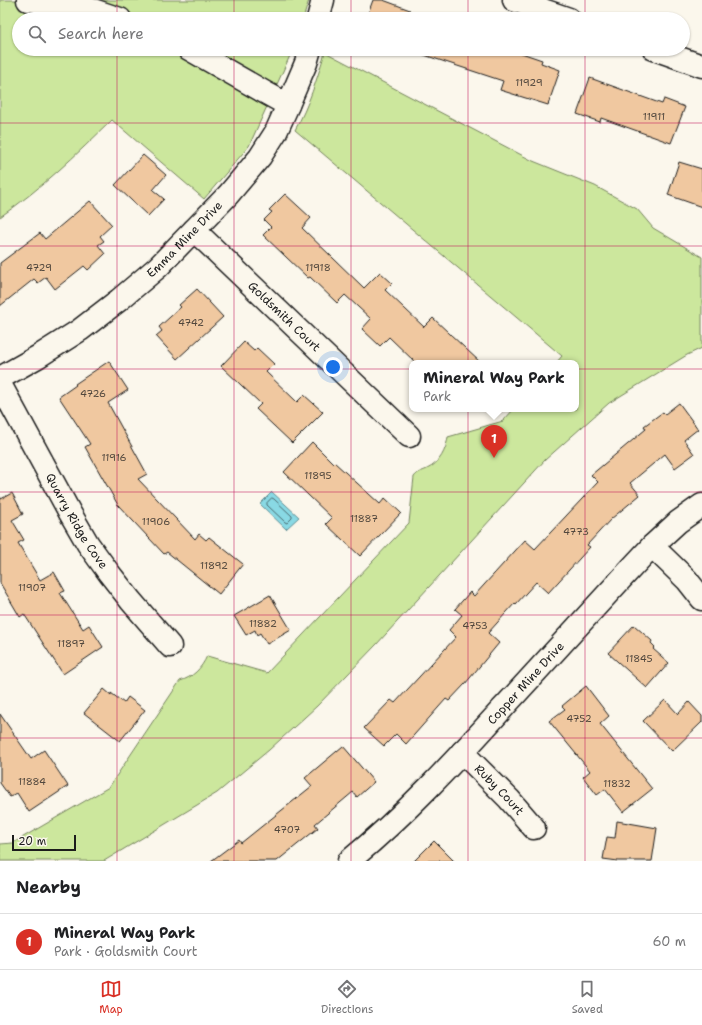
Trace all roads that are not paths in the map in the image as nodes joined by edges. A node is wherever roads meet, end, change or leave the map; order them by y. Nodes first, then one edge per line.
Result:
1 (28, 0) edge
2 (323, 0) edge
3 (514, 0) edge
4 (99, 12) edge
5 (320, 12) edge
6 (549, 12) edge
7 (201, 56) edge
8 (308, 56) edge
9 (674, 56) edge
10 (702, 66) edge
11 (288, 105) junction
12 (194, 230) junction
13 (0, 378) edge
14 (0, 384) edge
15 (409, 436) dead end
16 (702, 505) edge
17 (652, 546) junction
18 (702, 599) edge
19 (170, 646) dead end
20 (462, 752) junction
21 (534, 828) dead end
22 (349, 861) edge

1 - 4 street
2 - 5 street
3 - 6 street
7 - 11 street
8 - 11 street, Emma Mine Drive
9 - 10 street
11 - 12 street, Emma Mine Drive
12 - 13 street, Emma Mine Drive
12 - 15 street, Goldsmith Court
14 - 19 street, Quarry Ridge Cove
16 - 17 street, Copper Mine Drive
17 - 18 street
17 - 20 street, Copper Mine Drive
20 - 21 street, Ruby Court
20 - 22 street, Copper Mine Drive

